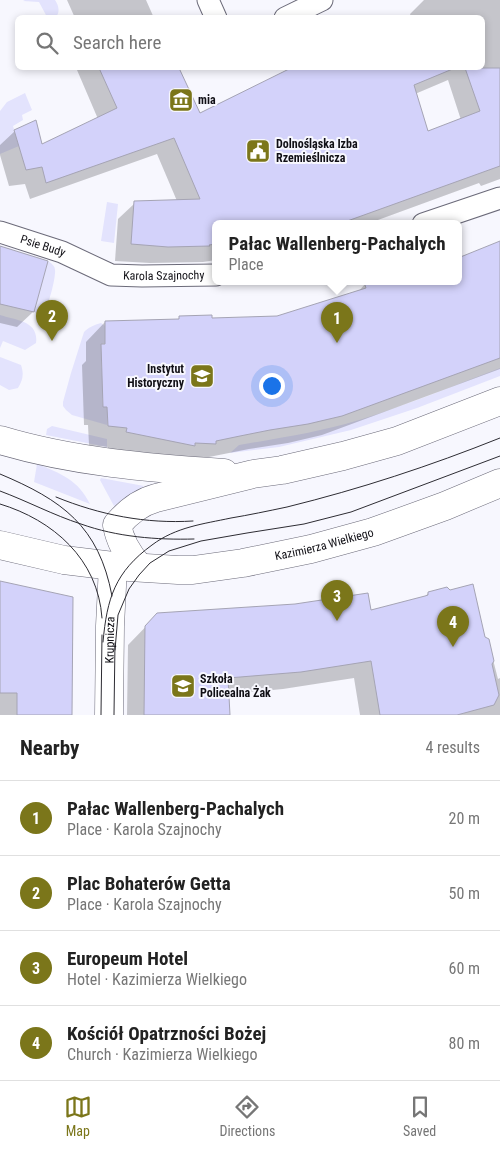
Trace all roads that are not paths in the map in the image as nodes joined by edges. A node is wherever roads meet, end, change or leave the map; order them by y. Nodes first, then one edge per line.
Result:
1 (208, 0) edge
2 (322, 0) edge
3 (215, 15) edge
4 (291, 15) edge
5 (500, 198) edge
6 (435, 220) edge
7 (0, 232) edge
8 (84, 263) joint
9 (212, 275) edge
10 (500, 402) edge
11 (0, 440) edge
12 (253, 474) junction
13 (500, 484) edge
14 (0, 545) edge
15 (126, 567) junction
16 (109, 715) edge

1 - 3 street
2 - 4 street
5 - 6 street
7 - 8 street, Psie Budy
8 - 9 street, Karola Szajnochy
10 - 12 main road
11 - 12 main road
12 - 15 main road
13 - 15 main road, Kazimierza Wielkiego
14 - 15 main road, Kazimierza Wielkiego
15 - 16 main road, Krupnicza

